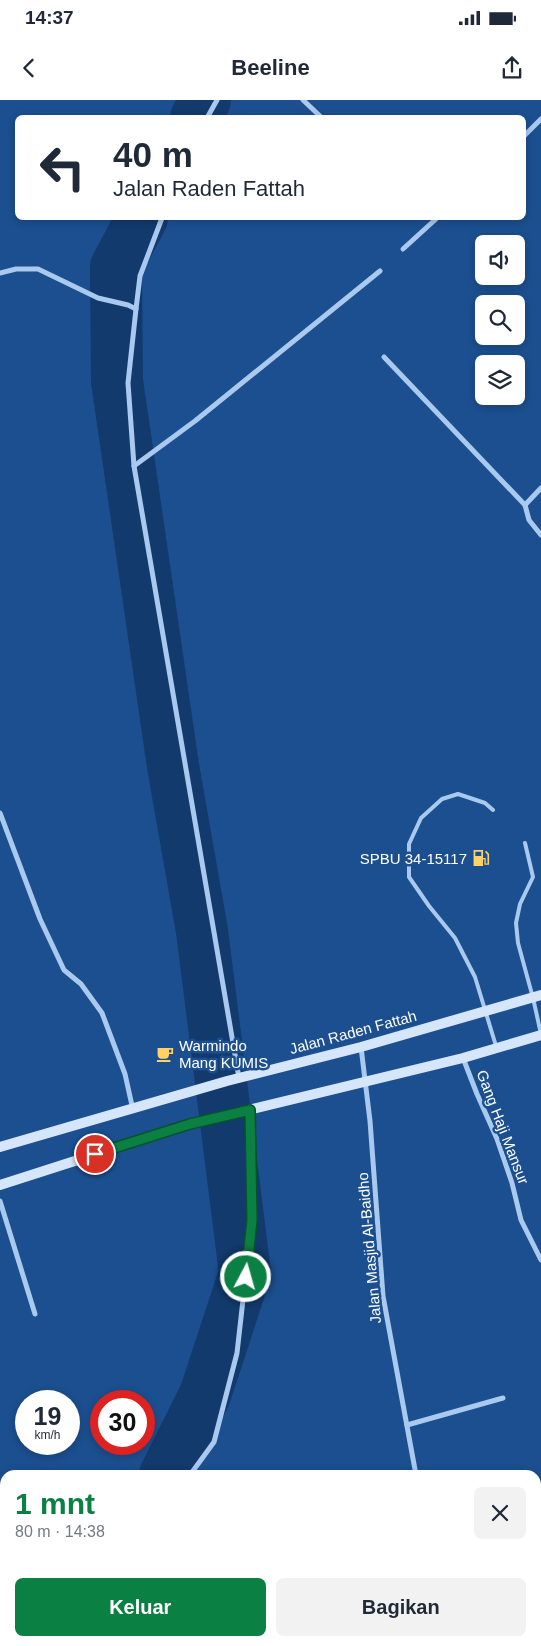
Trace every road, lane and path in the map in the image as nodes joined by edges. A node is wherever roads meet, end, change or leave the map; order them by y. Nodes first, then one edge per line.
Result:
1 (217, 100) edge
2 (303, 100) edge
3 (210, 115) edge
4 (319, 115) edge
5 (541, 119) edge
6 (526, 134) edge
7 (161, 220) edge
8 (435, 220) edge
9 (402, 249) dead end
10 (380, 271) dead end
11 (0, 273) edge
12 (136, 309) junction
13 (384, 357) dead end
14 (134, 466) junction
15 (541, 488) edge
16 (525, 505) junction
17 (541, 535) edge
18 (493, 810) dead end
19 (0, 813) edge
20 (525, 844) dead end
21 (537, 997) edge
22 (486, 1011) junction
23 (541, 1035) edge
24 (361, 1047) junction
25 (496, 1048) junction
26 (463, 1058) junction
27 (239, 1078) junction
28 (366, 1082) junction
29 (133, 1110) junction
30 (250, 1110) junction
31 (0, 1147) edge
32 (0, 1185) edge
33 (0, 1201) edge
34 (541, 1260) edge
35 (35, 1314) dead end
36 (503, 1398) dead end
37 (407, 1426) junction
38 (194, 1470) edge
39 (415, 1470) edge

1 - 3 street
2 - 4 street
5 - 6 street
7 - 12 street
8 - 9 street
10 - 14 street
11 - 12 street
12 - 14 street
13 - 16 street
14 - 27 street
15 - 16 street
16 - 17 street
18 - 22 lane
19 - 29 street
20 - 21 lane
21 - 22 main road, Jalan Raden Fattah
21 - 23 lane
22 - 24 main road, Jalan Raden Fattah
22 - 25 lane
23 - 25 main road
24 - 27 main road, Jalan Raden Fattah
24 - 28 street, Jalan Masjid Al-Baidho
25 - 26 main road
26 - 28 main road
26 - 34 street, Gang Haji Mansur
27 - 29 main road, Jalan Raden Fattah
28 - 30 main road
28 - 37 street, Jalan Masjid Al-Baidho
29 - 31 main road, Jalan Raden Fattah
30 - 32 main road
30 - 38 street
33 - 35 street
36 - 37 street
37 - 39 street, Jalan Masjid Al-Baidho

